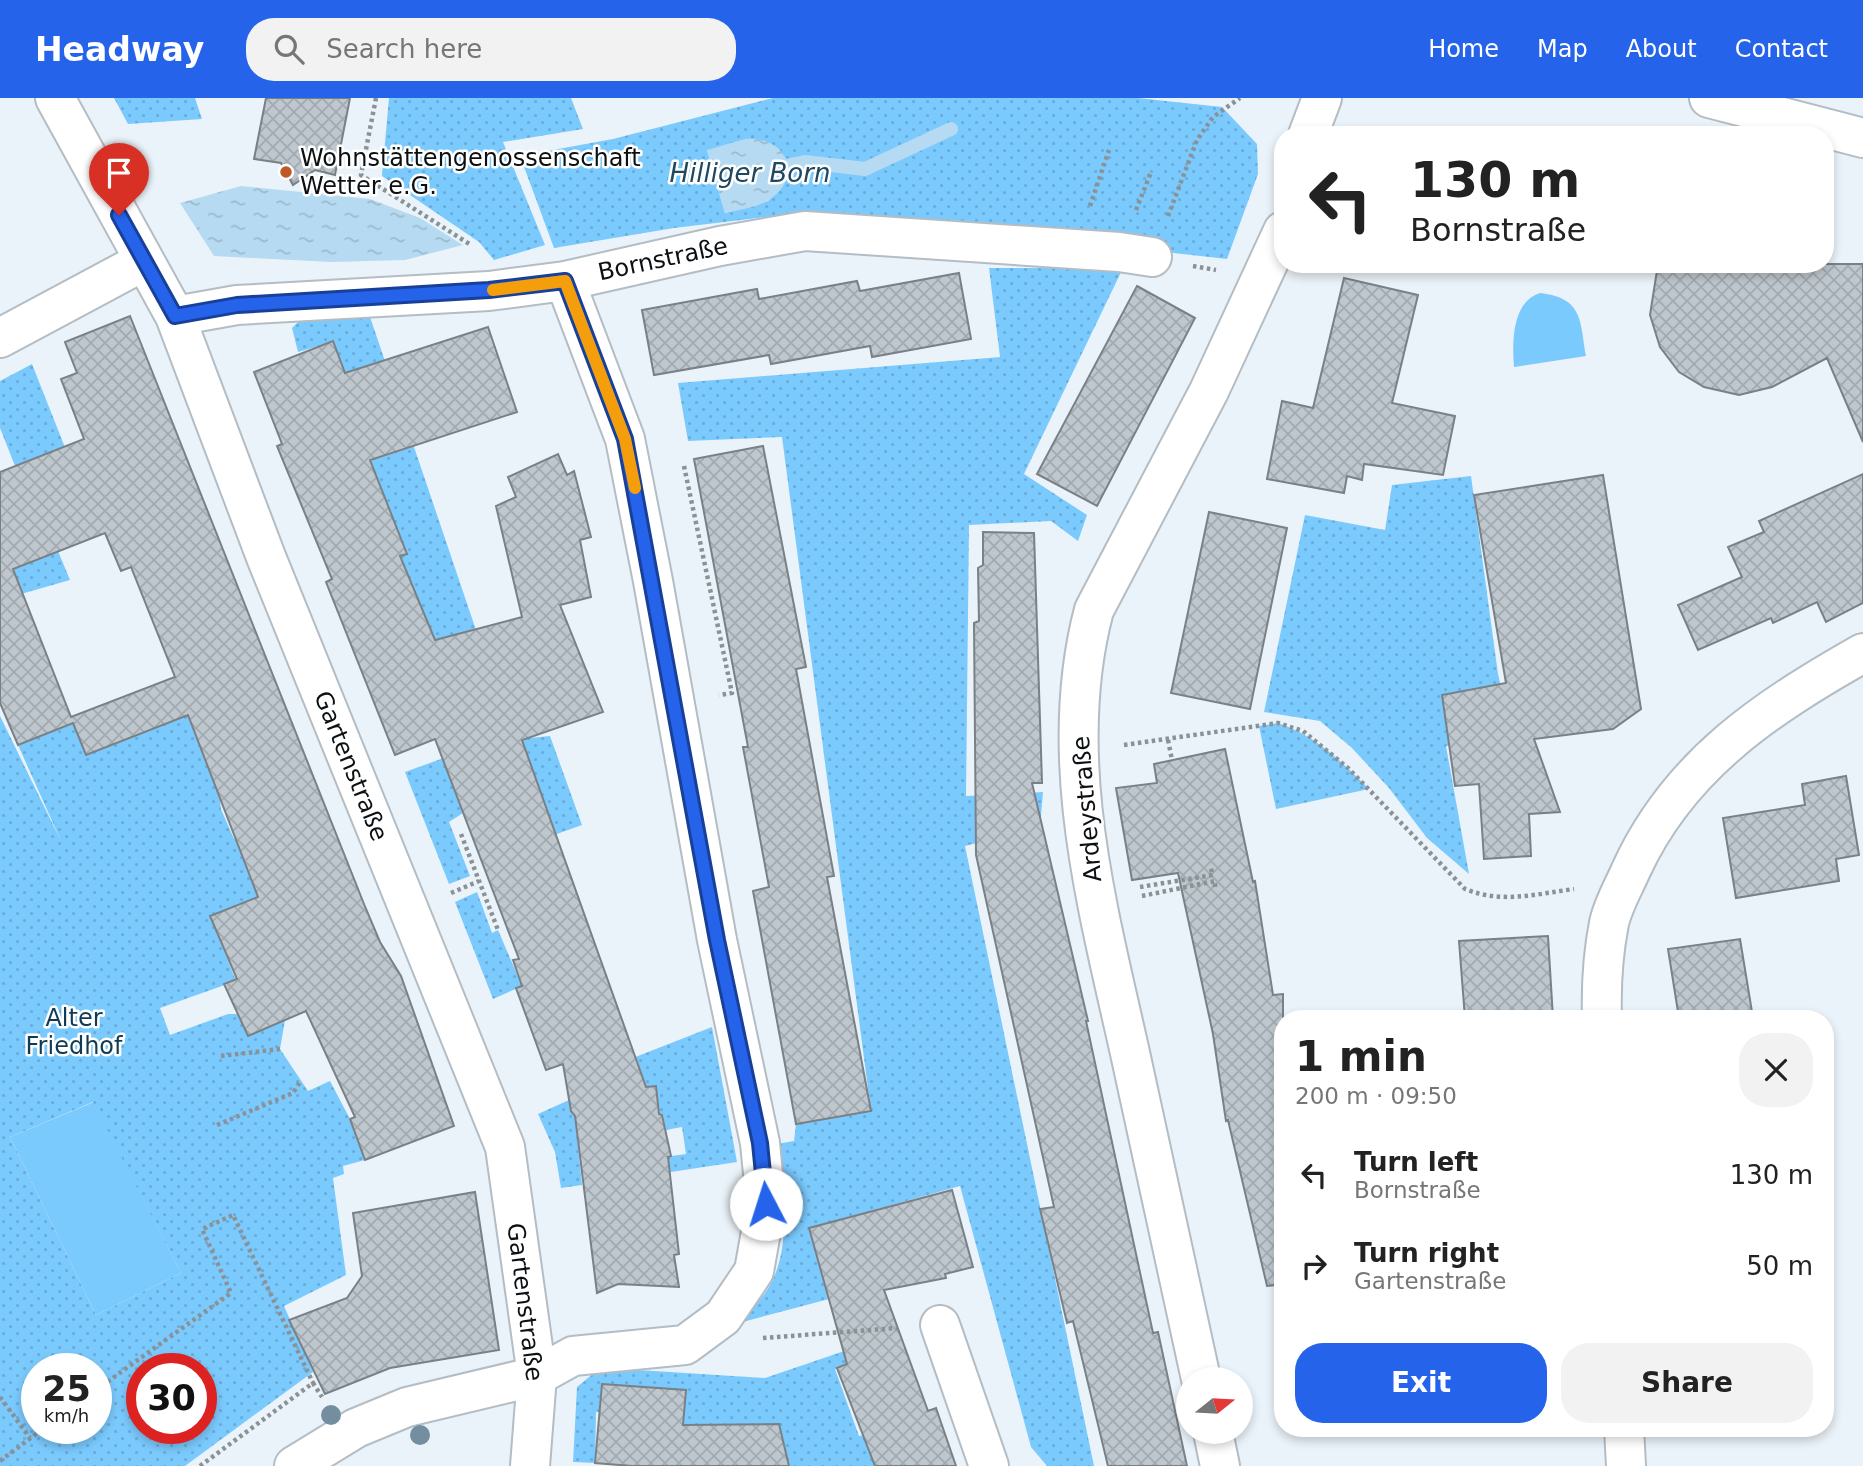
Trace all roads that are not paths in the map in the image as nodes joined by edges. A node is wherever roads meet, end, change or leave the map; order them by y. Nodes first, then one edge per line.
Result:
1 (54, 98) edge
2 (1322, 98) edge
3 (1709, 98) edge
4 (1804, 111) edge
5 (1311, 126) edge
6 (1863, 138) edge
7 (1274, 251) edge
8 (1152, 257) road end
9 (144, 261) junction
10 (565, 281) junction
11 (175, 316) junction
12 (0, 338) edge
13 (1863, 653) edge
14 (1602, 1010) edge
15 (940, 1325) dead end
16 (1198, 1367) edge
17 (537, 1376) junction
18 (1624, 1437) edge
19 (1215, 1444) edge
20 (294, 1466) edge
21 (530, 1466) edge
22 (989, 1466) edge
23 (1220, 1466) edge
24 (1626, 1466) edge

1 - 9 street, Gartenstraße
2 - 5 street
3 - 4 street
4 - 6 street
7 - 16 street, Ardeystraße
8 - 10 street, Bornstraße
9 - 11 street, Gartenstraße
9 - 12 street
10 - 11 street, Bornstraße
10 - 17 street
11 - 17 street, Gartenstraße
13 - 14 street
15 - 22 street
17 - 20 street
17 - 21 street, Gartenstraße
18 - 24 street
19 - 23 street

